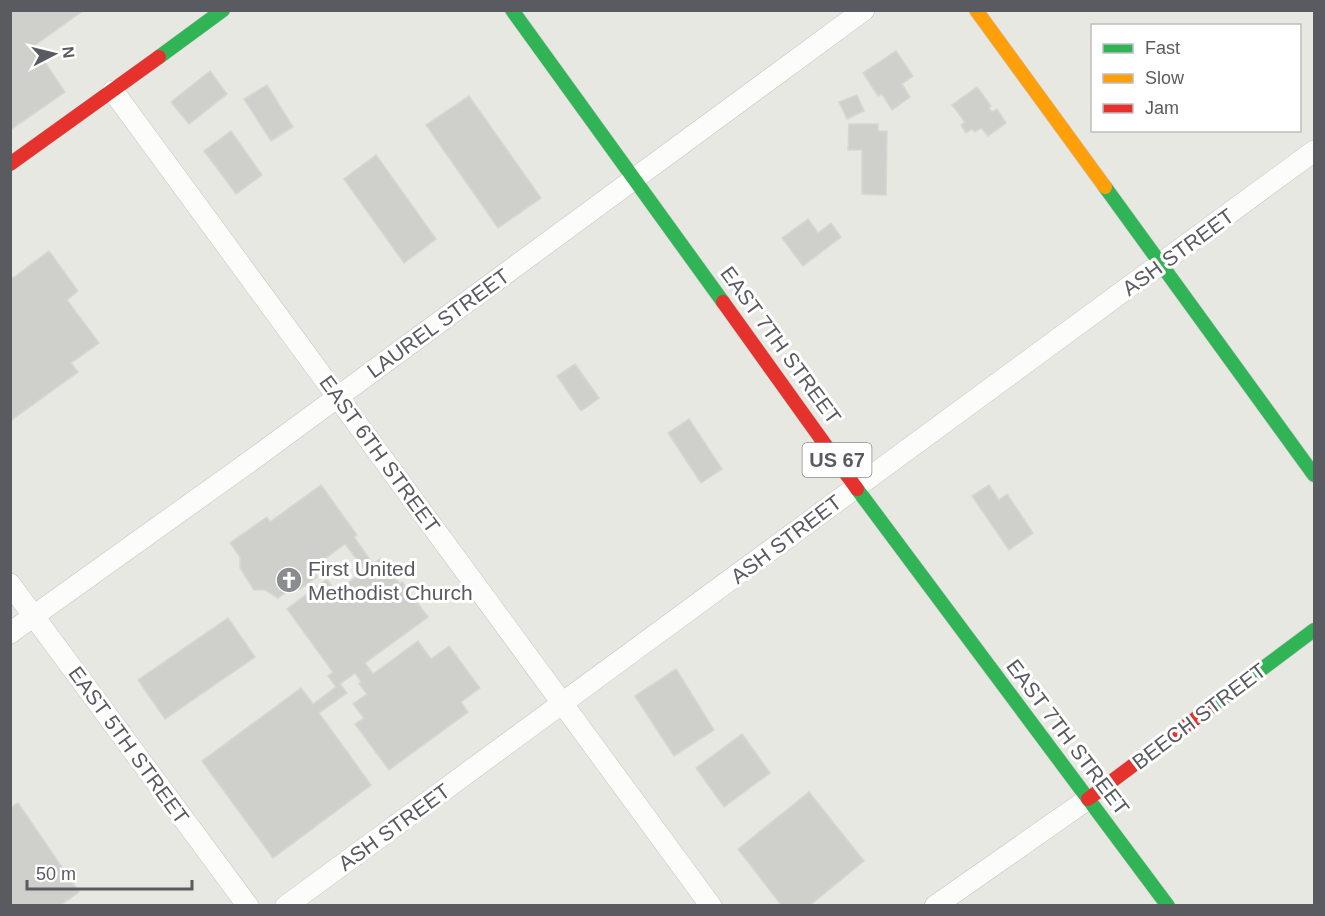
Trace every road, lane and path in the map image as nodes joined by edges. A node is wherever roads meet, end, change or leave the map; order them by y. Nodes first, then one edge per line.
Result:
1 (223, 10) edge
2 (512, 10) edge
3 (864, 10) edge
4 (976, 10) edge
5 (113, 91) junction
6 (1314, 151) edge
7 (10, 164) edge
8 (635, 180) junction
9 (1161, 266) junction
10 (338, 397) junction
11 (1314, 475) edge
12 (856, 487) junction
13 (10, 584) edge
14 (34, 616) junction
15 (1314, 630) edge
16 (10, 633) edge
17 (563, 704) junction
18 (1088, 799) junction
19 (248, 906) edge
20 (286, 906) edge
21 (711, 906) edge
22 (935, 906) edge
23 (1168, 906) edge

1 - 5 main road
2 - 8 main road, EAST 7TH STREET / US 67
3 - 8 street, LAUREL STREET
4 - 9 main road
5 - 7 main road
5 - 10 street, EAST 6TH STREET
6 - 9 street, ASH STREET
8 - 10 street, LAUREL STREET
8 - 12 main road, EAST 7TH STREET / US 67
9 - 11 main road
9 - 12 street, ASH STREET
10 - 14 street, LAUREL STREET
10 - 17 street, EAST 6TH STREET
12 - 17 street, ASH STREET
12 - 18 main road, EAST 7TH STREET / US 67
13 - 14 street, EAST 5TH STREET
14 - 16 street, LAUREL STREET
14 - 19 street, EAST 5TH STREET
15 - 18 main road, BEECH STREET
17 - 20 street, ASH STREET
17 - 21 street, EAST 6TH STREET
18 - 22 street, BEECH STREET
18 - 23 main road, EAST 7TH STREET / US 67

